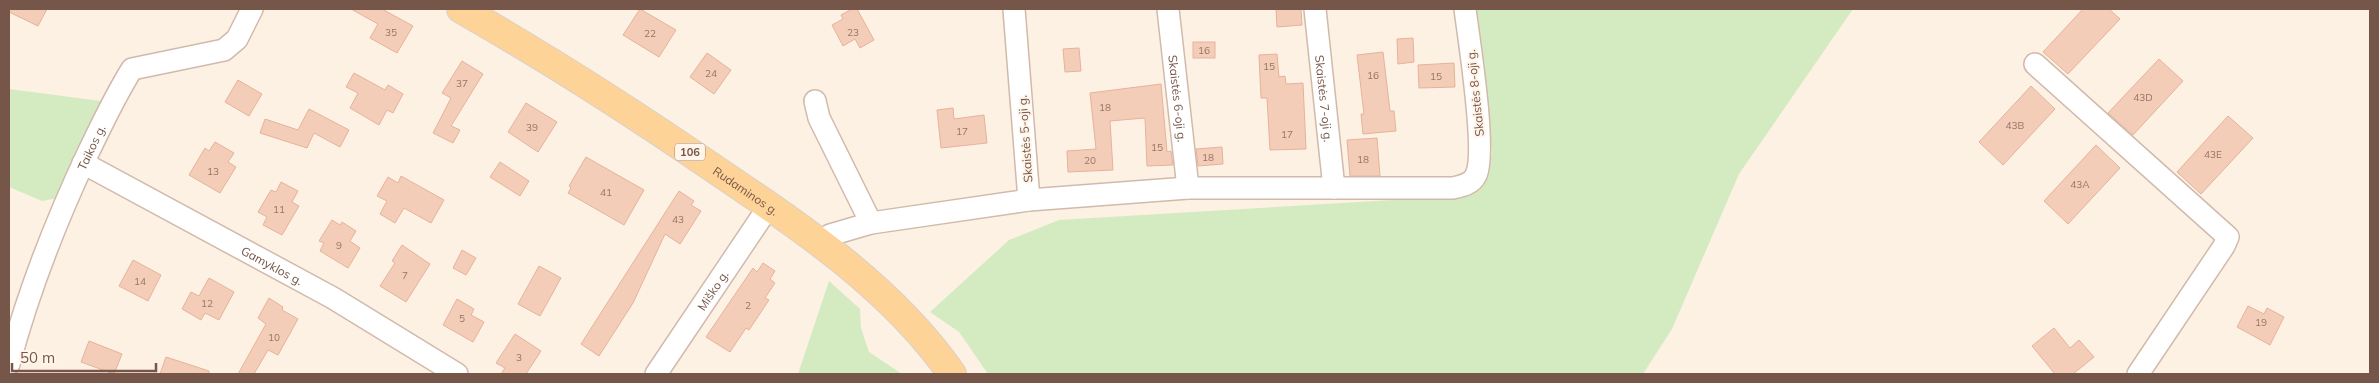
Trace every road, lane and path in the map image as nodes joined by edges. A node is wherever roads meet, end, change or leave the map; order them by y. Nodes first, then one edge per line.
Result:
1 (252, 9) edge
2 (461, 9) edge
3 (1014, 9) edge
4 (1168, 9) edge
5 (1315, 9) edge
6 (1465, 9) edge
7 (2035, 64) dead end
8 (815, 101) dead end
9 (84, 164) junction
10 (1188, 188) junction
11 (1334, 188) junction
12 (1029, 200) junction
13 (769, 206) junction
14 (871, 223) junction
15 (822, 244) junction
16 (9, 364) edge
17 (457, 374) edge
18 (656, 374) edge
19 (952, 374) edge
20 (2138, 374) edge

1 - 9 street, Taikos g.
2 - 13 main road, Rudaminos g. / 106
3 - 12 street, Skaistės 5-oji g.
4 - 10 street, Skaistės 6-oji g.
5 - 11 street, Skaistės 7-oji g.
6 - 11 street, Skaistės 8-oji g.
7 - 20 street
8 - 14 street
9 - 16 street, Taikos g.
9 - 17 street, Gamyklos g.
10 - 11 street
10 - 12 street
12 - 14 street, Skaistės 5-oji g.
13 - 15 main road, Rudaminos g. / 106
13 - 18 street, Miško g.
14 - 15 street, Skaistės 5-oji g.
15 - 19 main road, Rudaminos g. / 106

